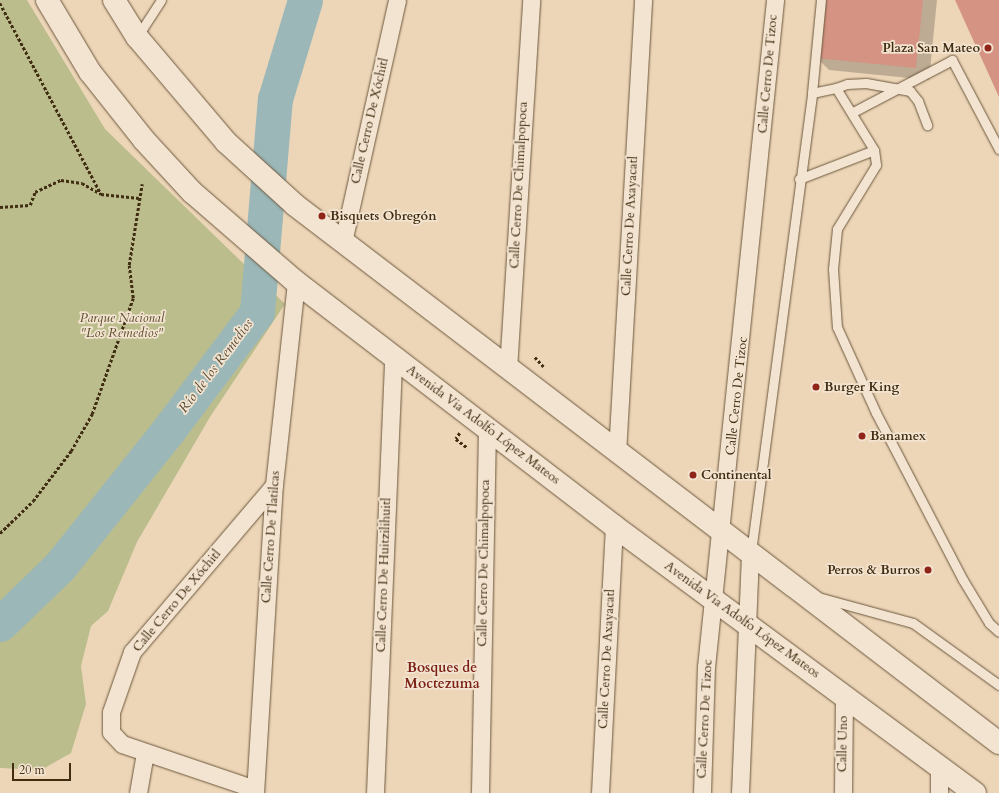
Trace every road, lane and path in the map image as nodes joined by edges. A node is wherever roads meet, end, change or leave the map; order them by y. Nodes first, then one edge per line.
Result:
1 (47, 0) edge
2 (114, 0) edge
3 (161, 0) edge
4 (397, 0) edge
5 (531, 0) edge
6 (643, 0) edge
7 (775, 0) edge
8 (821, 0) edge
9 (0, 3) edge
10 (137, 37) junction
11 (836, 88) junction
12 (894, 88) junction
13 (812, 93) junction
14 (853, 112) junction
15 (928, 125) dead end
16 (999, 149) edge
17 (874, 150) junction
18 (799, 179) junction
19 (142, 184) dead end
20 (101, 194) junction
21 (139, 198) junction
22 (0, 208) edge
23 (343, 242) junction
24 (296, 282) junction
25 (393, 356) junction
26 (508, 369) junction
27 (487, 428) junction
28 (456, 439) dead end
29 (474, 453) dead end
30 (617, 453) junction
31 (274, 485) junction
32 (614, 526) junction
33 (721, 531) junction
34 (0, 533) edge
35 (750, 556) junction
36 (804, 593) junction
37 (714, 599) junction
38 (746, 621) junction
39 (999, 632) edge
40 (999, 685) edge
41 (844, 695) junction
42 (999, 743) edge
43 (145, 753) junction
44 (939, 765) junction
45 (255, 791) edge
46 (138, 793) edge
47 (375, 793) edge
48 (480, 793) edge
49 (600, 793) edge
50 (702, 793) edge
51 (740, 793) edge
52 (843, 793) edge
53 (939, 793) edge
54 (975, 793) edge

1 - 24 main road, Avenida Via Adolfo López Mateos
2 - 10 main road
3 - 10 lane
4 - 23 street, Calle Cerro De Xóchitl
5 - 26 street, Calle Cerro De Chimalpopoca
6 - 30 street, Calle Cerro De Axayacatl
7 - 33 street, Calle Cerro De Tizoc
8 - 13 lane
9 - 20 path
10 - 23 main road
11 - 12 lane
11 - 13 lane
11 - 14 lane
12 - 14 lane
12 - 15 lane
12 - 16 lane
13 - 18 lane
14 - 17 lane
17 - 18 lane
17 - 39 lane
18 - 35 lane
19 - 21 path
20 - 21 path
20 - 22 path
21 - 34 path
23 - 26 main road
24 - 25 main road, Avenida Via Adolfo López Mateos
24 - 31 street, Calle Cerro De Tlatilcas
25 - 27 main road, Avenida Via Adolfo López Mateos
25 - 47 street, Calle Cerro De Huitzilihuitl
26 - 30 main road
27 - 32 main road, Avenida Via Adolfo López Mateos
27 - 48 street, Calle Cerro De Chimalpopoca
28 - 29 path
30 - 33 main road
31 - 43 street, Calle Cerro De Xóchitl
31 - 45 street, Calle Cerro De Tlatilcas
32 - 37 main road, Avenida Via Adolfo López Mateos
32 - 49 street, Calle Cerro De Axayacatl
33 - 35 main road
33 - 37 street, Calle Cerro De Tizoc
35 - 36 main road
35 - 38 street
36 - 40 lane
36 - 42 main road
37 - 38 main road, Avenida Via Adolfo López Mateos
37 - 50 street, Calle Cerro De Tizoc
38 - 41 main road, Avenida Via Adolfo López Mateos
38 - 51 street
41 - 44 main road, Avenida Via Adolfo López Mateos
41 - 52 street, Calle Uno
43 - 45 street
43 - 46 street
44 - 53 street
44 - 54 main road, Avenida Via Adolfo López Mateos

